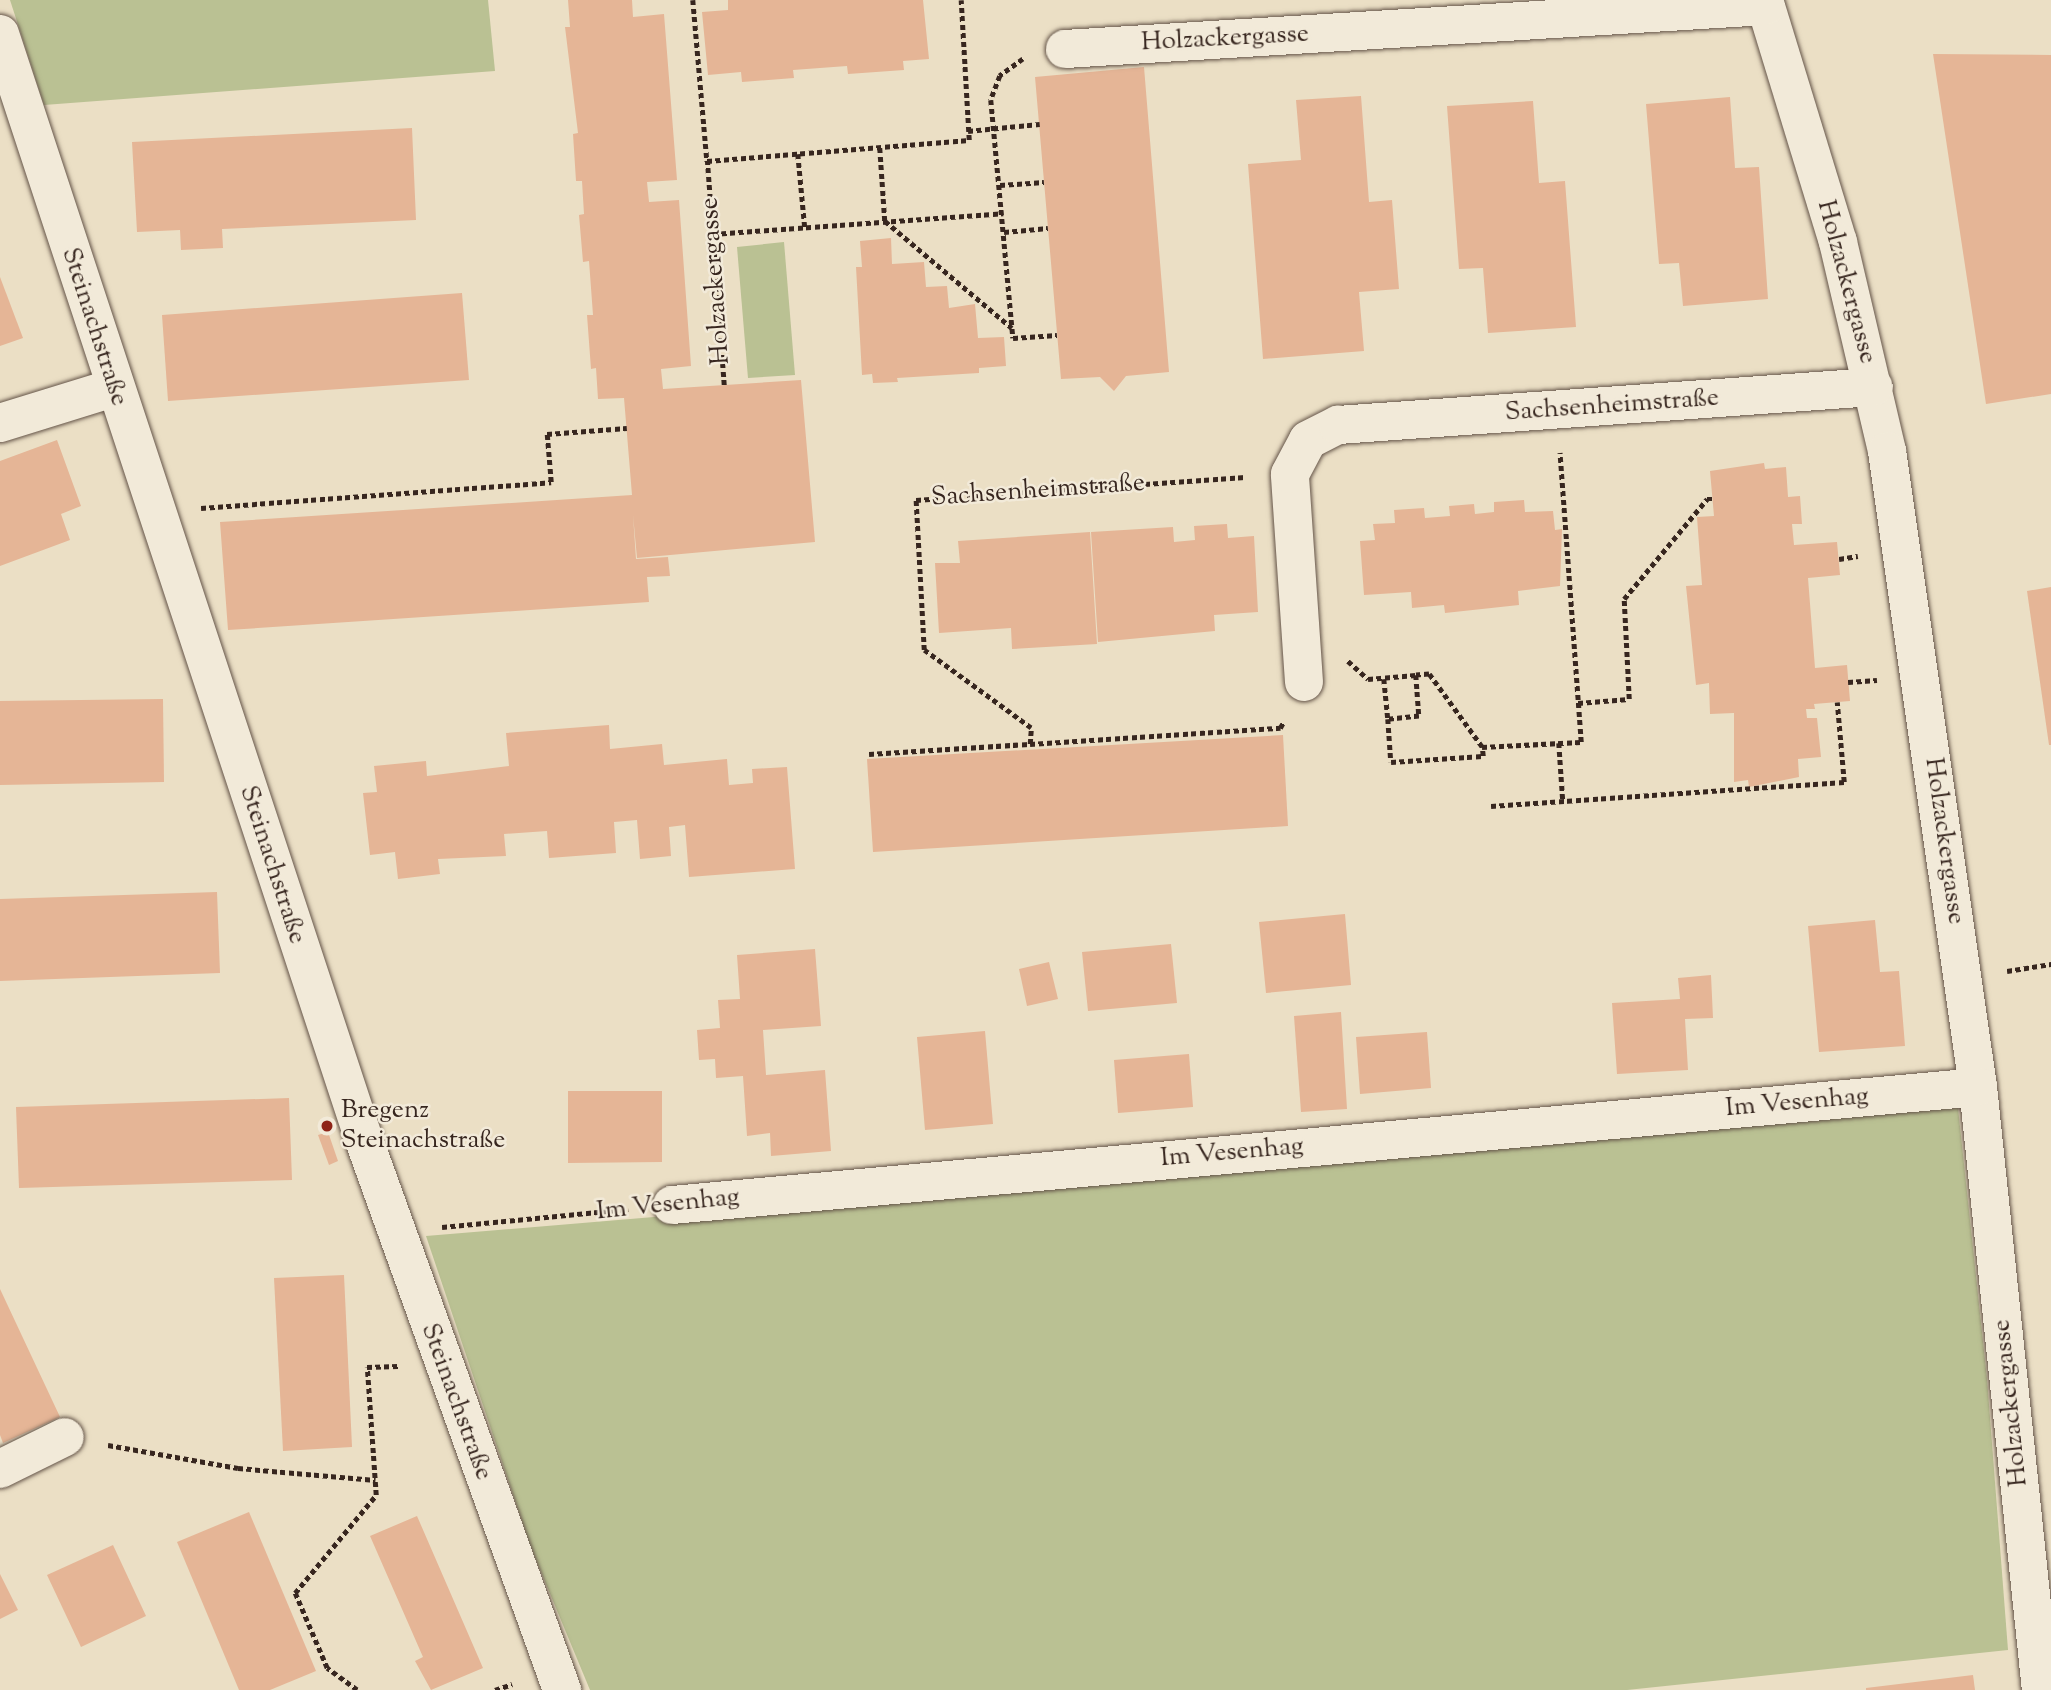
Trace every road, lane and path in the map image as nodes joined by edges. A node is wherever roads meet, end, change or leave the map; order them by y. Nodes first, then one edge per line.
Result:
1 (693, 0) edge
2 (961, 0) edge
3 (1765, 3) edge
4 (0, 34) edge
5 (1065, 49) joint
6 (1040, 124) dead end
7 (994, 129) junction
8 (968, 131) junction
9 (880, 148) junction
10 (798, 155) junction
11 (707, 161) junction
12 (1044, 182) dead end
13 (1000, 185) junction
14 (1003, 213) junction
15 (885, 221) junction
16 (805, 228) junction
17 (1048, 228) dead end
18 (1004, 232) junction
19 (713, 234) junction
20 (1012, 328) junction
21 (1057, 335) dead end
22 (724, 385) dead end
23 (1874, 387) junction
24 (113, 388) junction
25 (1557, 409) junction
26 (0, 424) edge
27 (627, 428) dead end
28 (1290, 474) junction
29 (1712, 499) dead end
30 (155, 511) junction
31 (1303, 666) junction
32 (1416, 676) junction
33 (1384, 678) junction
34 (1837, 702) dead end
35 (1578, 703) junction
36 (1388, 719) junction
37 (1559, 743) junction
38 (1030, 744) junction
39 (1482, 747) junction
40 (869, 754) dead end
41 (1563, 801) junction
42 (1491, 806) dead end
43 (1978, 1087) junction
44 (672, 1205) joint
45 (487, 1223) dead end
46 (442, 1364) junction
47 (65, 1437) joint
48 (0, 1469) edge
49 (375, 1480) junction
50 (357, 1690) edge
51 (562, 1690) edge
52 (2041, 1690) edge

1 - 11 path
2 - 8 path
3 - 5 street, Holzackergasse
3 - 23 street, Holzackergasse
4 - 24 street, Steinachstraße
5 - 7 path
6 - 7 path
7 - 8 path
7 - 13 path
8 - 9 path, Holzackergasse
9 - 10 path, Holzackergasse
9 - 15 path
10 - 11 path, Holzackergasse
10 - 16 path
11 - 19 path, Holzackergasse
12 - 13 path
13 - 14 path
14 - 15 path
14 - 18 path
15 - 16 path
15 - 20 path
16 - 19 path
17 - 18 path
18 - 20 path
19 - 22 path, Holzackergasse
20 - 21 path
23 - 25 street, Sachsenheimstraße
23 - 43 street, Holzackergasse
24 - 26 street
24 - 30 street, Steinachstraße
25 - 28 street, Sachsenheimstraße
25 - 35 path
27 - 30 path
28 - 31 street
28 - 38 path, Sachsenheimstraße
29 - 35 path
30 - 46 street, Steinachstraße
31 - 33 path
31 - 38 path
32 - 33 path
32 - 36 path
32 - 39 path
33 - 36 path
34 - 41 path
35 - 37 path
36 - 39 path
37 - 39 path
37 - 41 path
38 - 40 path
41 - 42 path
43 - 44 street, Im Vesenhag
43 - 52 street, Holzackergasse
44 - 45 path, Im Vesenhag
46 - 49 path
46 - 51 street, Steinachstraße
47 - 48 street
47 - 49 path
49 - 50 path

